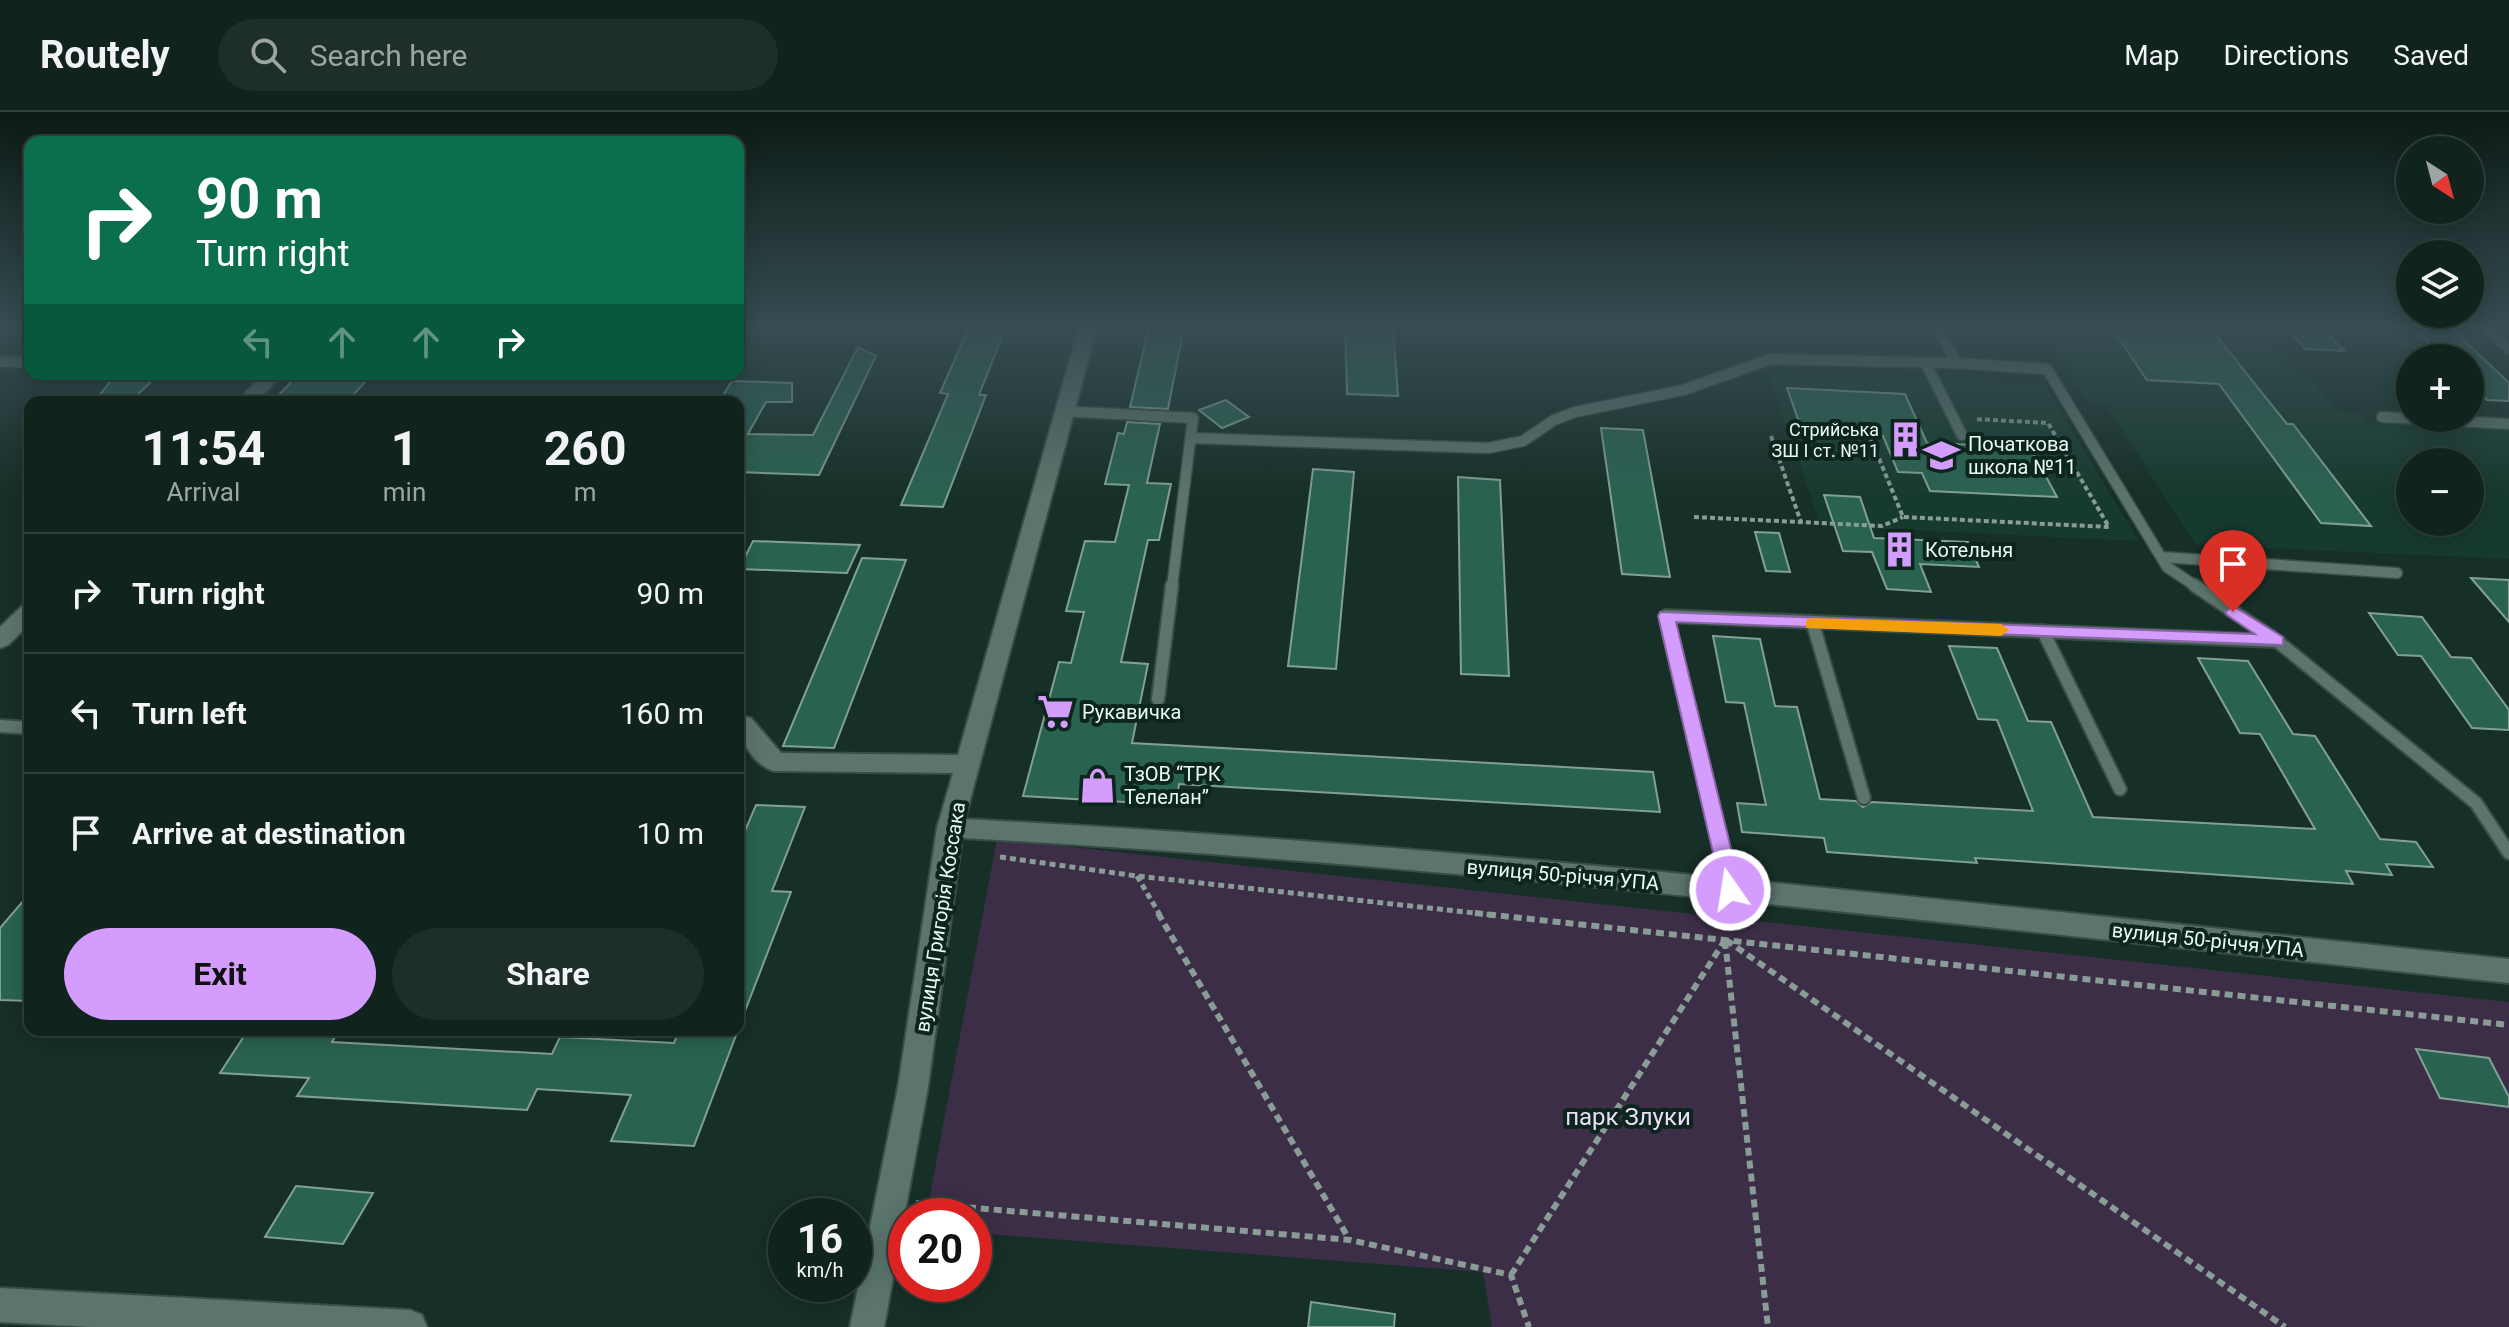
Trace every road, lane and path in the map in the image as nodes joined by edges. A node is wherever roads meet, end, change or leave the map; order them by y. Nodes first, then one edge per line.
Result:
1 (1070, 384) edge
2 (1701, 384) edge
3 (1936, 384) edge
4 (2056, 384) edge
5 (1062, 411) junction
6 (2382, 417) dead end
7 (1953, 418) junction
8 (2509, 424) edge
9 (1867, 429) dead end
10 (1962, 435) dead end
11 (1771, 436) dead end
12 (1191, 438) junction
13 (1694, 517) dead end
14 (1903, 517) junction
15 (1801, 522) junction
16 (2161, 557) junction
17 (2397, 573) dead end
18 (24, 617) edge
19 (1813, 624) junction
20 (2043, 631) junction
21 (0, 640) edge
22 (2277, 641) junction
23 (1158, 699) dead end
24 (0, 726) edge
25 (744, 726) edge
26 (24, 728) edge
27 (967, 764) junction
28 (2120, 789) dead end
29 (1864, 798) dead end
30 (950, 828) junction
31 (2509, 853) edge
32 (986, 855) dead end
33 (1137, 876) junction
34 (1730, 890) junction
35 (1725, 940) junction
36 (2509, 971) edge
37 (2509, 1025) edge
38 (992, 1210) edge
39 (1350, 1240) junction
40 (1511, 1275) junction
41 (0, 1305) edge
42 (410, 1327) edge
43 (867, 1327) edge
44 (1529, 1327) edge
45 (1768, 1327) edge
46 (2285, 1327) edge

1 - 5 street, вулиця Григорія Коссака
2 - 12 lane
3 - 7 lane
4 - 16 lane
5 - 12 lane
5 - 27 street, вулиця Григорія Коссака
6 - 8 lane
7 - 10 lane
7 - 14 path
9 - 14 path
11 - 15 path
12 - 23 lane
13 - 15 path
14 - 15 path
16 - 17 lane
16 - 22 lane
18 - 21 street
19 - 20 lane
19 - 29 lane
19 - 34 lane
20 - 22 lane
20 - 28 lane
22 - 31 lane
24 - 26 lane
25 - 27 street
27 - 30 street, вулиця Григорія Коссака
30 - 34 street, вулиця 50-річчя УПА
30 - 43 street, вулиця Григорія Коссака
32 - 33 path
33 - 35 path
33 - 39 path
34 - 36 street, вулиця 50-річчя УПА
35 - 37 path
35 - 40 path
35 - 45 path
35 - 46 path
38 - 39 path
39 - 40 path
40 - 44 path
41 - 42 street

